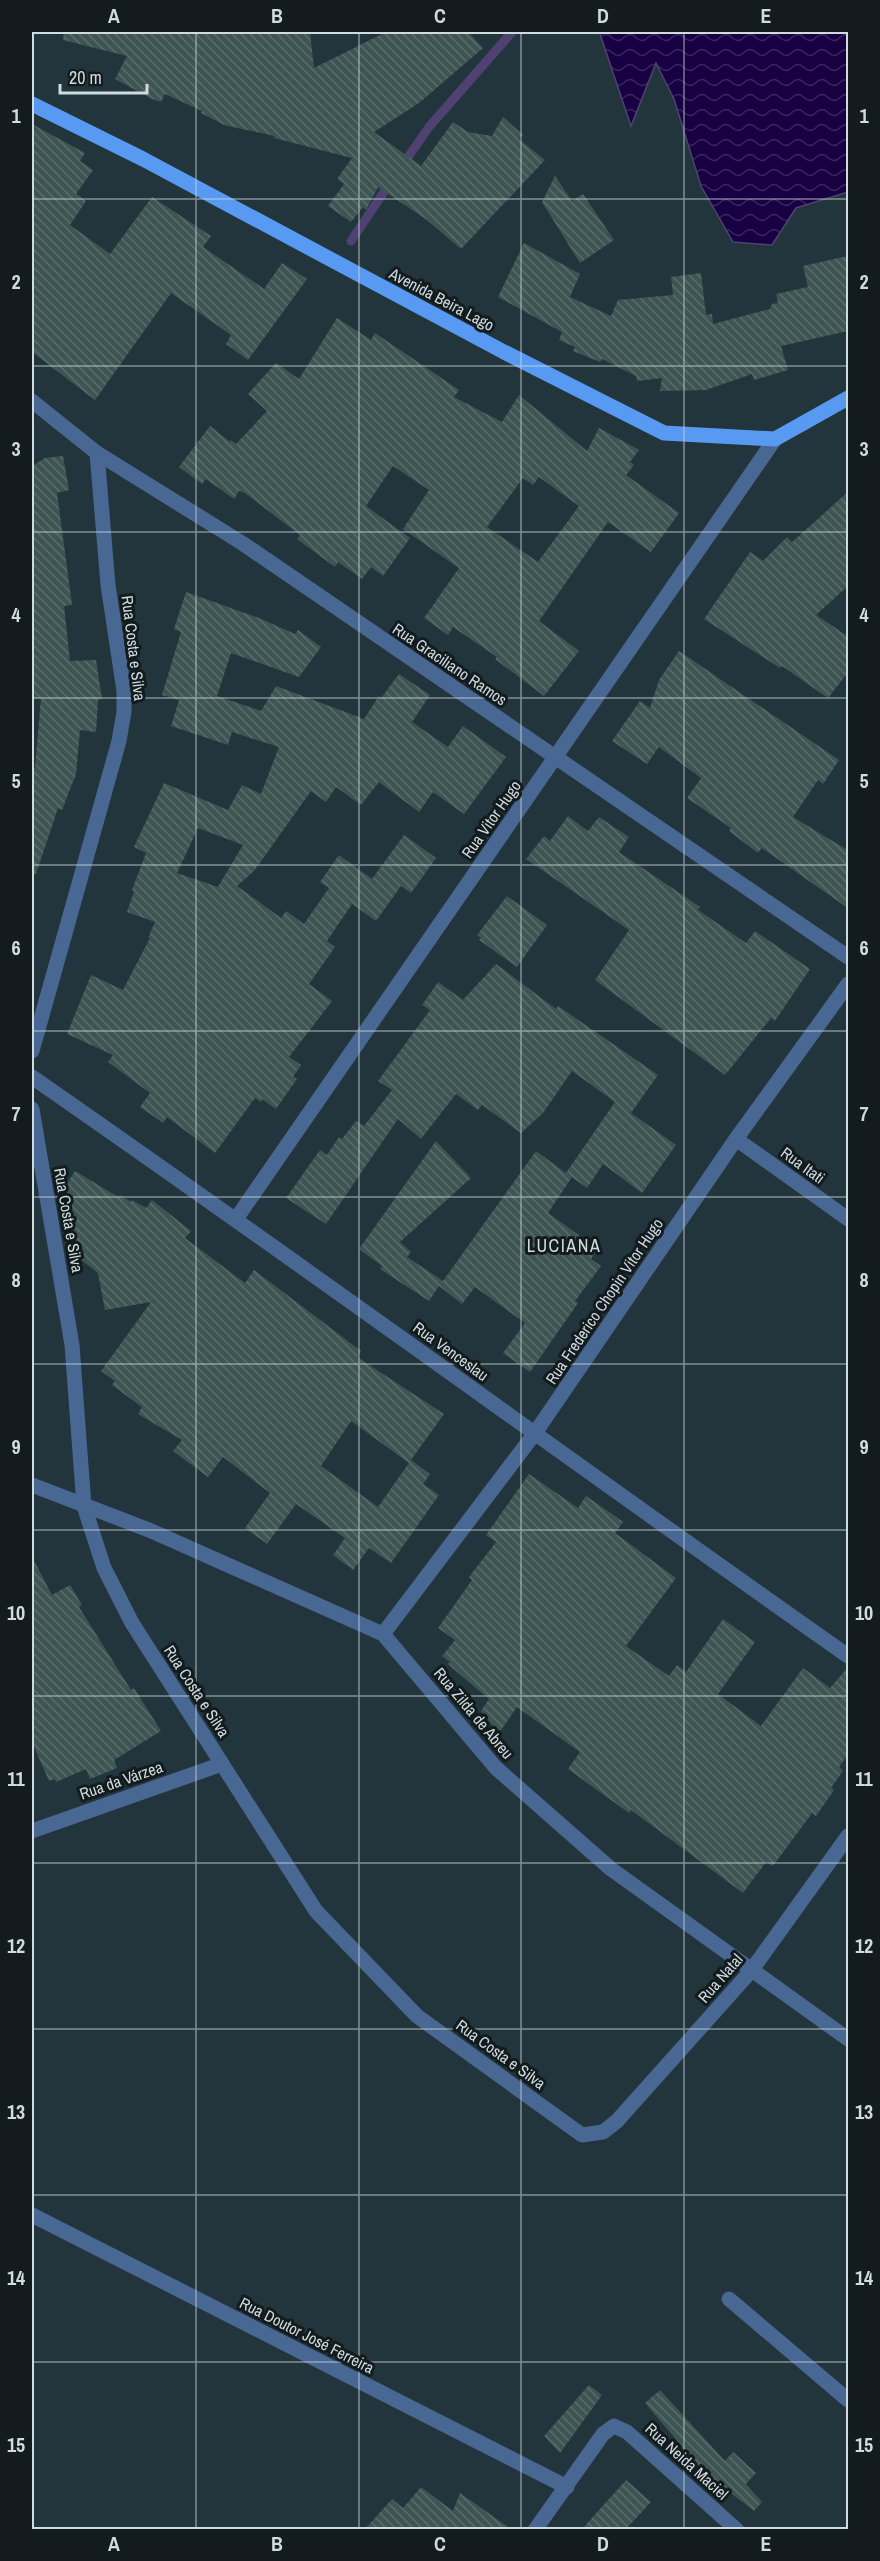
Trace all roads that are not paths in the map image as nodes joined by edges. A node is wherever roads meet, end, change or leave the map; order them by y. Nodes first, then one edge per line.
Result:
1 (32, 104) edge
2 (849, 398) edge
3 (32, 401) edge
4 (775, 439) junction
5 (97, 453) junction
6 (555, 758) junction
7 (849, 957) edge
8 (849, 984) edge
9 (32, 1051) edge
10 (32, 1077) edge
11 (32, 1109) edge
12 (736, 1139) junction
13 (236, 1219) junction
14 (849, 1220) edge
15 (535, 1433) junction
16 (32, 1485) edge
17 (84, 1506) junction
18 (383, 1634) junction
19 (849, 1656) edge
20 (222, 1764) junction
21 (32, 1831) edge
22 (849, 1836) edge
23 (751, 1971) junction
24 (849, 2039) edge
25 (603, 2132) joint
26 (32, 2215) edge
27 (729, 2299) dead end
28 (849, 2400) edge
29 (567, 2487) junction
30 (535, 2529) edge
31 (737, 2529) edge

1 - 4 main road, Avenida Beira Lago
2 - 4 main road
3 - 5 street, Rua Graciliano Ramos
4 - 6 street, Rua Vitor Hugo
5 - 6 street, Rua Graciliano Ramos
5 - 9 street, Rua Costa e Silva
6 - 7 street, Rua Graciliano Ramos
6 - 13 street, Rua Vitor Hugo
8 - 12 street, Rua Frederico Chopin Vitor Hugo
10 - 13 street, Rua Venceslau
11 - 17 street, Rua Costa e Silva
12 - 14 street, Rua Itati
12 - 15 street, Rua Frederico Chopin Vitor Hugo
13 - 15 street, Rua Venceslau
15 - 18 street, Rua Frederico Chopin Vitor Hugo
15 - 19 street, Rua Venceslau
16 - 17 street, Rua Zilda de Abreu
17 - 18 street, Rua Zilda de Abreu
17 - 20 street, Rua Costa e Silva
18 - 23 street, Rua Zilda de Abreu
20 - 21 street, Rua da Várzea
20 - 25 street, Rua Costa e Silva
22 - 23 street, Rua Natal
23 - 24 street, Rua Zilda de Abreu
23 - 25 street, Rua Natal
26 - 29 street, Rua Doutor José Ferreira
27 - 28 street
29 - 30 street
29 - 31 street, Rua Neida Maciel

